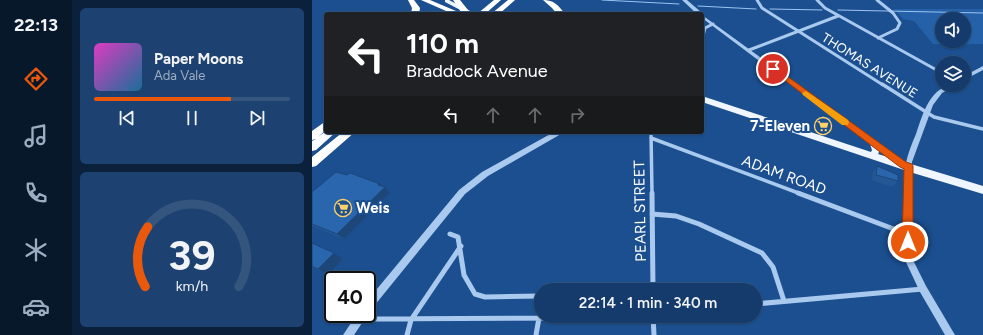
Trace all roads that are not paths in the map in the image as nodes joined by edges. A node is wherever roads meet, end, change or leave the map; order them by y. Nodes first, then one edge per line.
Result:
1 (411, 0) edge
2 (424, 0) edge
3 (432, 0) edge
4 (456, 0) edge
5 (497, 0) edge
6 (512, 0) edge
7 (546, 0) edge
8 (684, 0) edge
9 (757, 0) edge
10 (817, 0) edge
11 (877, 0) edge
12 (446, 2) edge
13 (492, 11) edge
14 (416, 12) edge
15 (463, 12) edge
16 (463, 12) edge
17 (465, 12) edge
18 (560, 12) edge
19 (698, 12) edge
20 (838, 16) junction
21 (704, 17) edge
22 (713, 24) junction
23 (798, 31) junction
24 (704, 32) edge
25 (878, 38) junction
26 (749, 50) junction
27 (983, 68) edge
28 (935, 69) edge
29 (971, 74) edge
30 (942, 92) edge
31 (704, 100) edge
32 (926, 112) junction
33 (324, 127) edge
34 (983, 129) edge
35 (328, 134) edge
36 (348, 134) edge
37 (555, 134) edge
38 (651, 134) edge
39 (312, 136) edge
40 (652, 138) junction
41 (874, 144) junction
42 (312, 147) edge
43 (873, 155) junction
44 (312, 163) edge
45 (906, 166) junction
46 (983, 190) edge
47 (652, 214) junction
48 (450, 234) dead end
49 (907, 234) junction
50 (461, 246) junction
51 (653, 283) edge
52 (923, 289) junction
53 (534, 296) edge
54 (376, 297) edge
55 (784, 302) junction
56 (762, 304) edge
57 (376, 318) edge
58 (534, 318) edge
59 (412, 320) junction
60 (357, 323) edge
61 (538, 323) edge
62 (653, 323) edge
63 (348, 335) edge
64 (407, 335) edge
65 (536, 335) edge
66 (654, 335) edge
67 (950, 335) edge

1 - 14 highway
2 - 15 highway
3 - 12 highway
4 - 17 highway
5 - 13 highway
6 - 13 highway
7 - 18 highway
8 - 19 street
9 - 23 street, THOMAS AVENUE
10 - 20 street
11 - 25 street
12 - 16 main road
20 - 23 street
20 - 25 street
21 - 22 street
22 - 24 street
22 - 26 street
23 - 26 street
23 - 32 street, THOMAS AVENUE
25 - 28 street
26 - 41 street
27 - 29 street
30 - 32 street
31 - 43 main road
32 - 34 street, THOMAS AVENUE
32 - 45 street
33 - 39 highway
35 - 42 highway
36 - 44 highway
37 - 54 street
38 - 40 street, PEARL STREET
40 - 47 street, PEARL STREET
40 - 49 street, ADAM ROAD
41 - 43 main road
41 - 45 street
43 - 45 main road
45 - 46 main road
45 - 49 street
47 - 51 street, PEARL STREET
47 - 55 street
48 - 50 street
49 - 52 street
50 - 53 street
50 - 59 street
52 - 55 street
52 - 67 street
55 - 56 street
57 - 59 street
58 - 59 street
59 - 64 street
60 - 63 street
61 - 65 street
62 - 66 street

